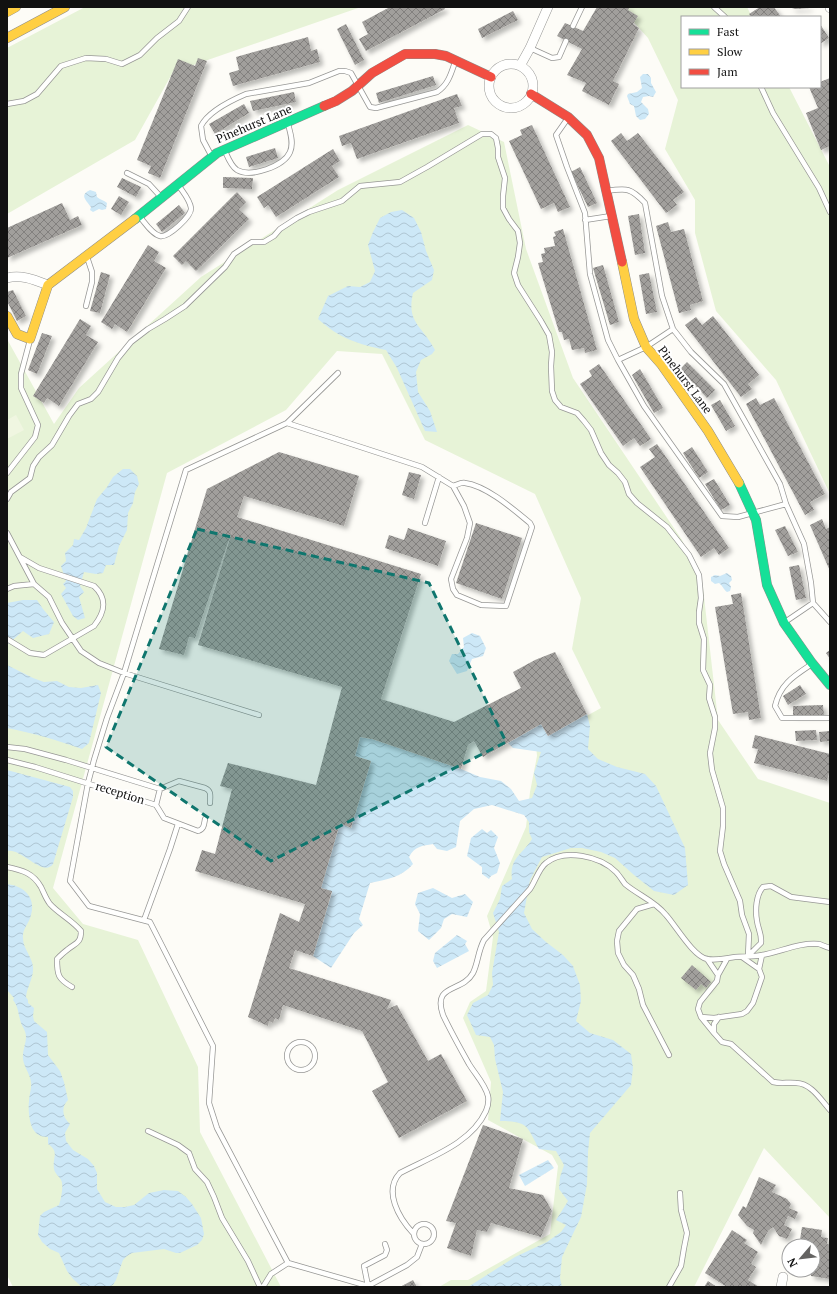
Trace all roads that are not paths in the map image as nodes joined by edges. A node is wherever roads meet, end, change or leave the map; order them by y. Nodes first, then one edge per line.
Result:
1 (16, 7) edge
2 (65, 7) edge
3 (188, 7) edge
4 (548, 7) edge
5 (582, 7) edge
6 (714, 7) edge
7 (7, 12) edge
8 (724, 16) edge
9 (573, 26) dead end
10 (7, 38) edge
11 (566, 41) dead end
12 (530, 48) junction
13 (456, 61) junction
14 (520, 66) junction
15 (491, 77) junction
16 (358, 85) junction
17 (761, 88) edge
18 (531, 94) junction
19 (7, 104) edge
20 (568, 117) junction
21 (287, 123) junction
22 (224, 150) junction
23 (212, 157) junction
24 (127, 173) dead end
25 (178, 184) junction
26 (607, 191) junction
27 (161, 198) junction
28 (830, 212) edge
29 (138, 216) junction
30 (612, 216) junction
31 (585, 220) junction
32 (86, 256) junction
33 (7, 278) edge
34 (48, 285) junction
35 (86, 306) dead end
36 (7, 316) edge
37 (674, 329) junction
38 (30, 339) junction
39 (646, 347) junction
40 (618, 360) junction
41 (338, 373) dead end
42 (287, 423) junction
43 (7, 474) edge
44 (439, 477) junction
45 (453, 486) junction
46 (7, 499) edge
47 (786, 504) junction
48 (753, 513) junction
49 (425, 523) dead end
50 (7, 533) edge
51 (20, 557) junction
52 (34, 584) junction
53 (7, 589) edge
54 (813, 603) junction
55 (830, 622) edge
56 (784, 623) junction
57 (7, 639) edge
58 (73, 639) junction
59 (812, 663) junction
60 (124, 673) junction
61 (830, 685) edge
62 (259, 715) dead end
63 (830, 718) edge
64 (7, 747) edge
65 (7, 760) edge
66 (92, 768) junction
67 (88, 784) junction
68 (160, 788) junction
69 (210, 803) dead end
70 (156, 805) junction
71 (205, 819) dead end
72 (178, 824) junction
73 (7, 867) edge
74 (830, 902) edge
75 (654, 904) junction
76 (144, 920) junction
77 (830, 948) edge
78 (762, 955) junction
79 (748, 956) junction
80 (742, 957) junction
81 (707, 959) junction
82 (727, 959) junction
83 (759, 970) junction
84 (718, 975) junction
85 (72, 987) dead end
86 (701, 1016) junction
87 (720, 1017) junction
88 (714, 1033) junction
89 (294, 1044) joint
90 (670, 1055) dead end
91 (830, 1110) edge
92 (148, 1131) dead end
93 (680, 1193) dead end
94 (414, 1233) junction
95 (385, 1244) dead end
96 (422, 1244) junction
97 (288, 1263) junction
98 (368, 1286) edge
99 (261, 1287) edge
100 (669, 1287) edge

1 - 7 street
2 - 10 street
3 - 19 lane
4 - 12 street
5 - 9 lane
6 - 8 lane
11 - 12 lane
12 - 14 street
13 - 15 street, Pinehurst Lane
13 - 16 street, Pinehurst Lane
13 - 16 lane
14 - 15 street
14 - 18 street
15 - 18 street
16 - 21 street, Pinehurst Lane
16 - 23 lane
17 - 28 lane
18 - 20 street, Pinehurst Lane
20 - 26 street, Pinehurst Lane
20 - 31 lane
21 - 22 street, Pinehurst Lane
21 - 22 lane
22 - 23 street, Pinehurst Lane
23 - 25 street, Pinehurst Lane
24 - 27 lane
25 - 27 street, Pinehurst Lane
25 - 29 lane
26 - 30 street, Pinehurst Lane
26 - 37 lane
27 - 29 street, Pinehurst Lane
29 - 32 street, Pinehurst Lane
30 - 31 lane
30 - 39 street, Pinehurst Lane
31 - 40 lane
32 - 34 street, Pinehurst Lane
32 - 35 lane
33 - 34 street
34 - 38 street
36 - 38 street
37 - 39 lane
37 - 47 lane
38 - 43 lane
39 - 40 lane
39 - 48 street, Pinehurst Lane
40 - 48 lane
41 - 42 lane
42 - 44 lane
42 - 60 lane
44 - 45 lane
44 - 49 lane
45 - 45 lane
46 - 79 lane
47 - 48 lane
47 - 54 lane
48 - 56 street, Pinehurst Lane
50 - 51 lane
51 - 52 lane
51 - 58 lane
52 - 53 lane
52 - 58 lane
54 - 55 lane
54 - 56 lane
56 - 59 street, Pinehurst Lane
57 - 58 lane
58 - 60 lane
59 - 61 street, Pinehurst Lane
59 - 63 lane
60 - 62 lane
60 - 66 lane
64 - 66 lane, reception
65 - 67 lane, reception
66 - 67 lane
66 - 68 lane, reception
67 - 70 lane, reception
67 - 76 lane
68 - 69 lane, reception
68 - 70 lane
70 - 72 lane, reception
71 - 72 lane, reception
72 - 76 lane
73 - 85 lane
74 - 79 lane
75 - 81 lane
75 - 90 lane
75 - 94 lane
76 - 97 lane
77 - 78 lane
78 - 79 lane
78 - 83 lane
79 - 80 lane
80 - 82 lane
80 - 83 lane
81 - 82 lane
81 - 84 lane
82 - 84 lane
83 - 87 lane
84 - 86 lane
86 - 87 lane
86 - 88 lane
87 - 88 lane
88 - 91 lane
89 - 89 lane
92 - 99 lane
93 - 100 lane
94 - 96 lane
94 - 96 lane
95 - 98 lane
96 - 98 lane
97 - 98 lane
97 - 99 lane

